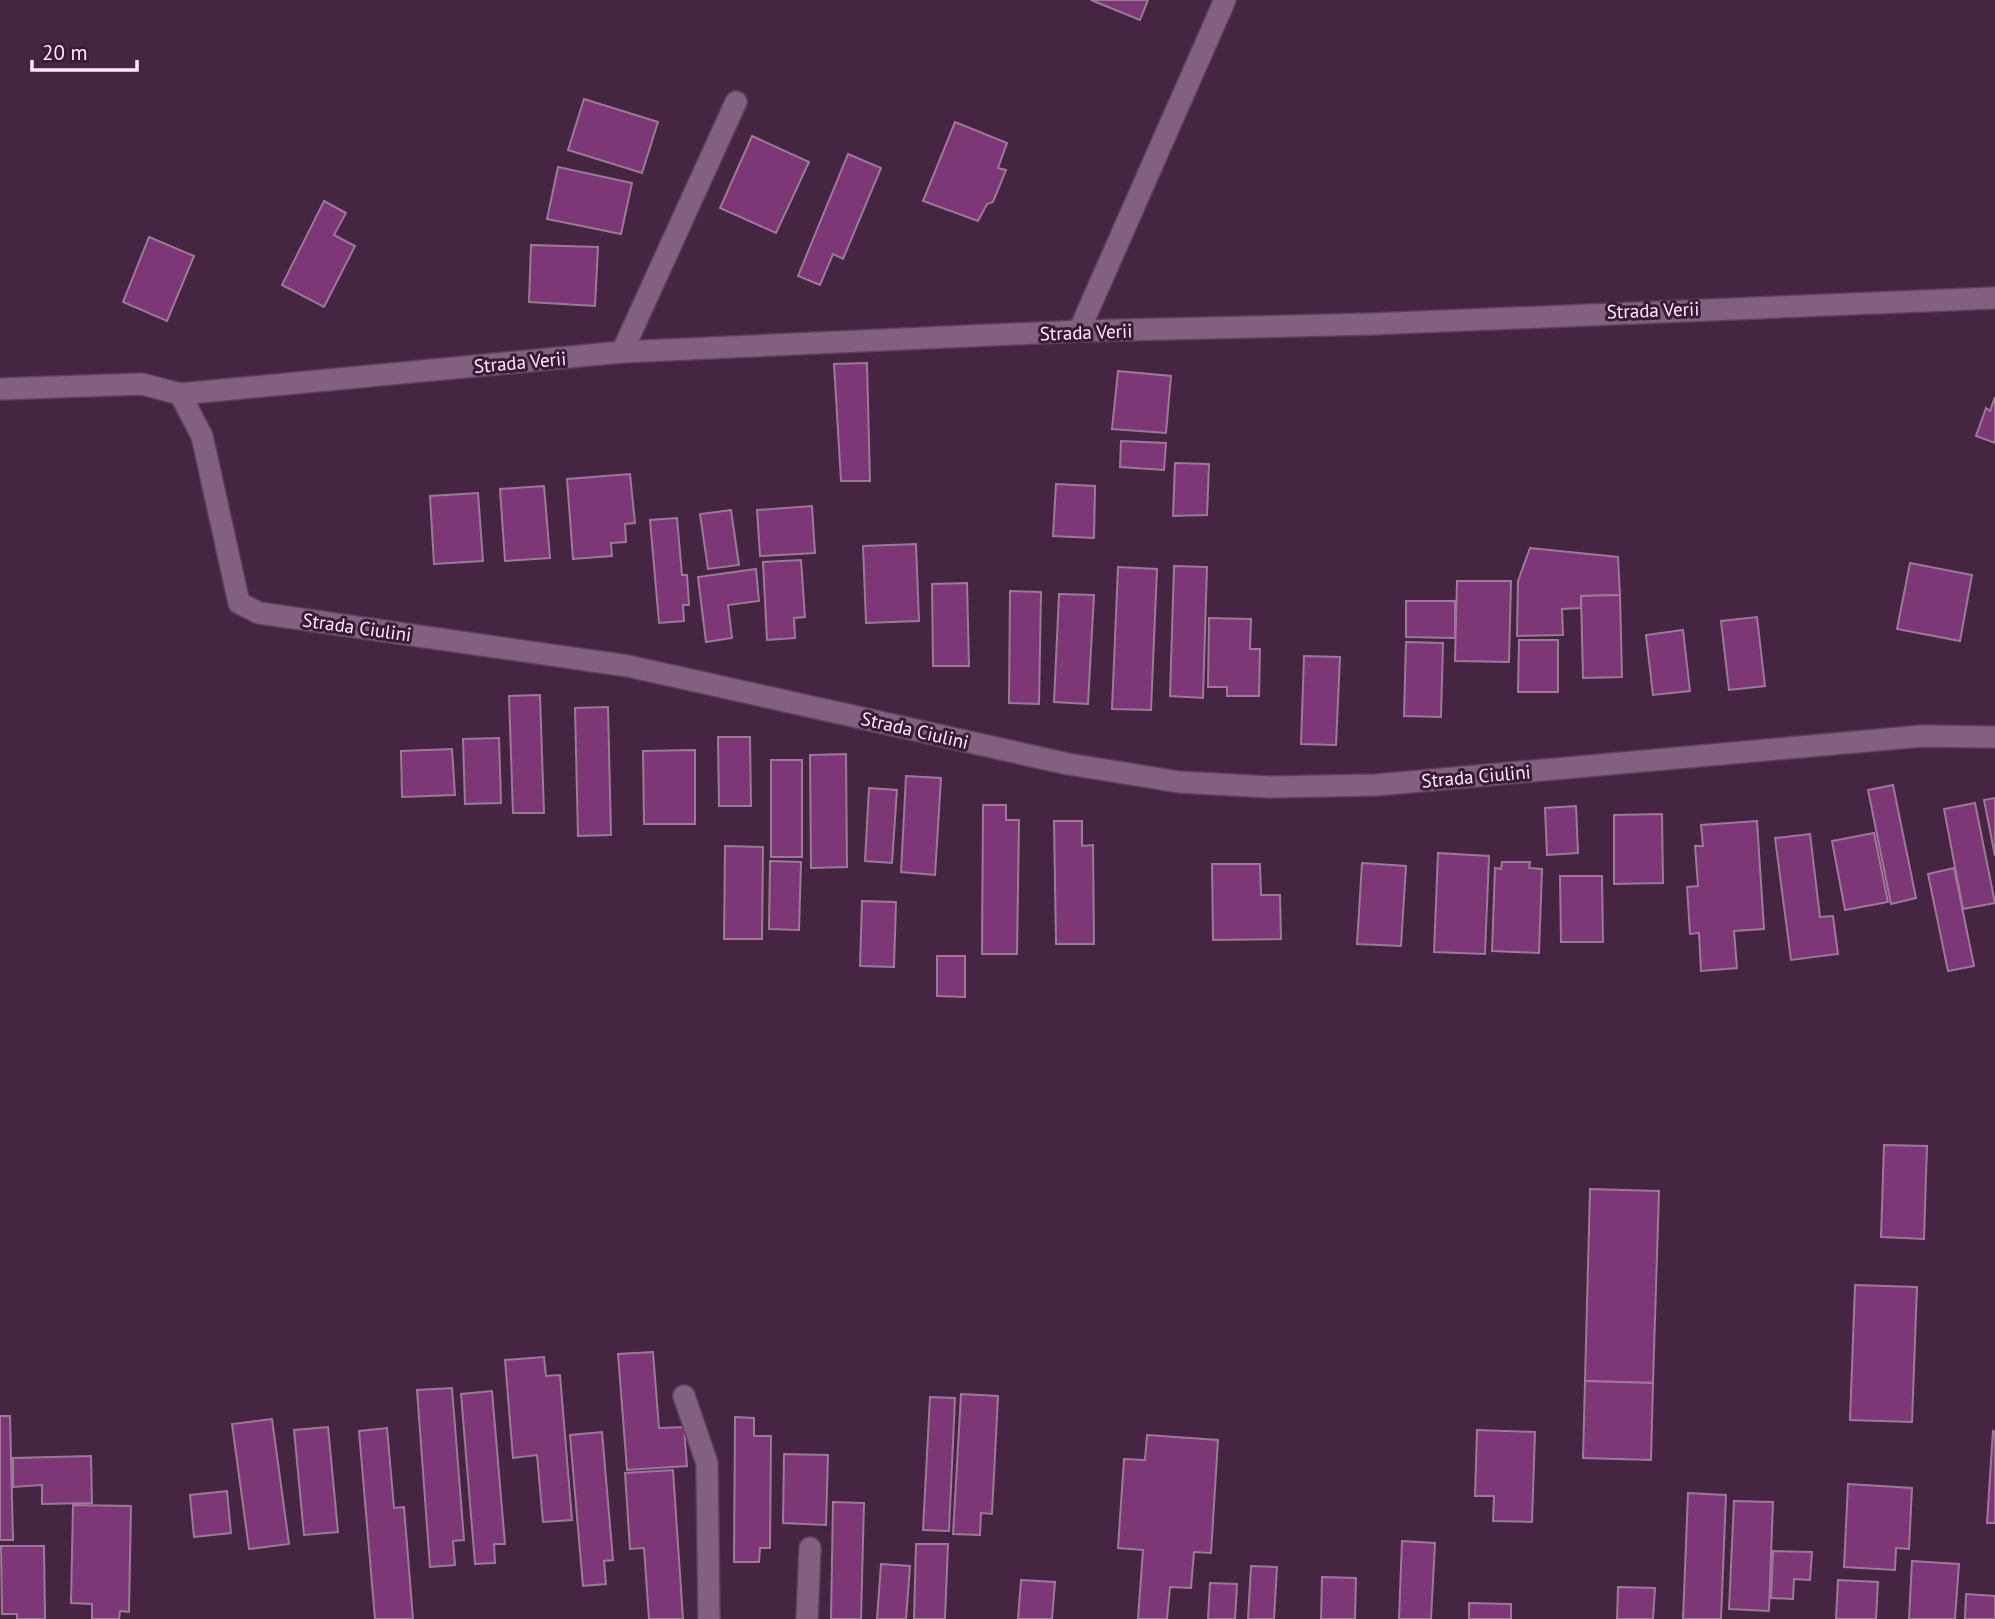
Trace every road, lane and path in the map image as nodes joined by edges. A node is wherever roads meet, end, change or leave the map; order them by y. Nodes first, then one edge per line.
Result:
1 (1225, 0) edge
2 (736, 102) dead end
3 (1995, 299) edge
4 (1079, 331) junction
5 (621, 352) junction
6 (0, 389) edge
7 (180, 394) junction
8 (1995, 737) edge
9 (684, 1396) dead end
10 (810, 1548) dead end
11 (709, 1619) edge
12 (807, 1619) edge

1 - 4 street
2 - 5 street
3 - 4 street, Strada Verii
4 - 5 street, Strada Verii
5 - 7 street, Strada Verii
6 - 7 street
7 - 8 street, Strada Ciulini
9 - 11 street
10 - 12 street

